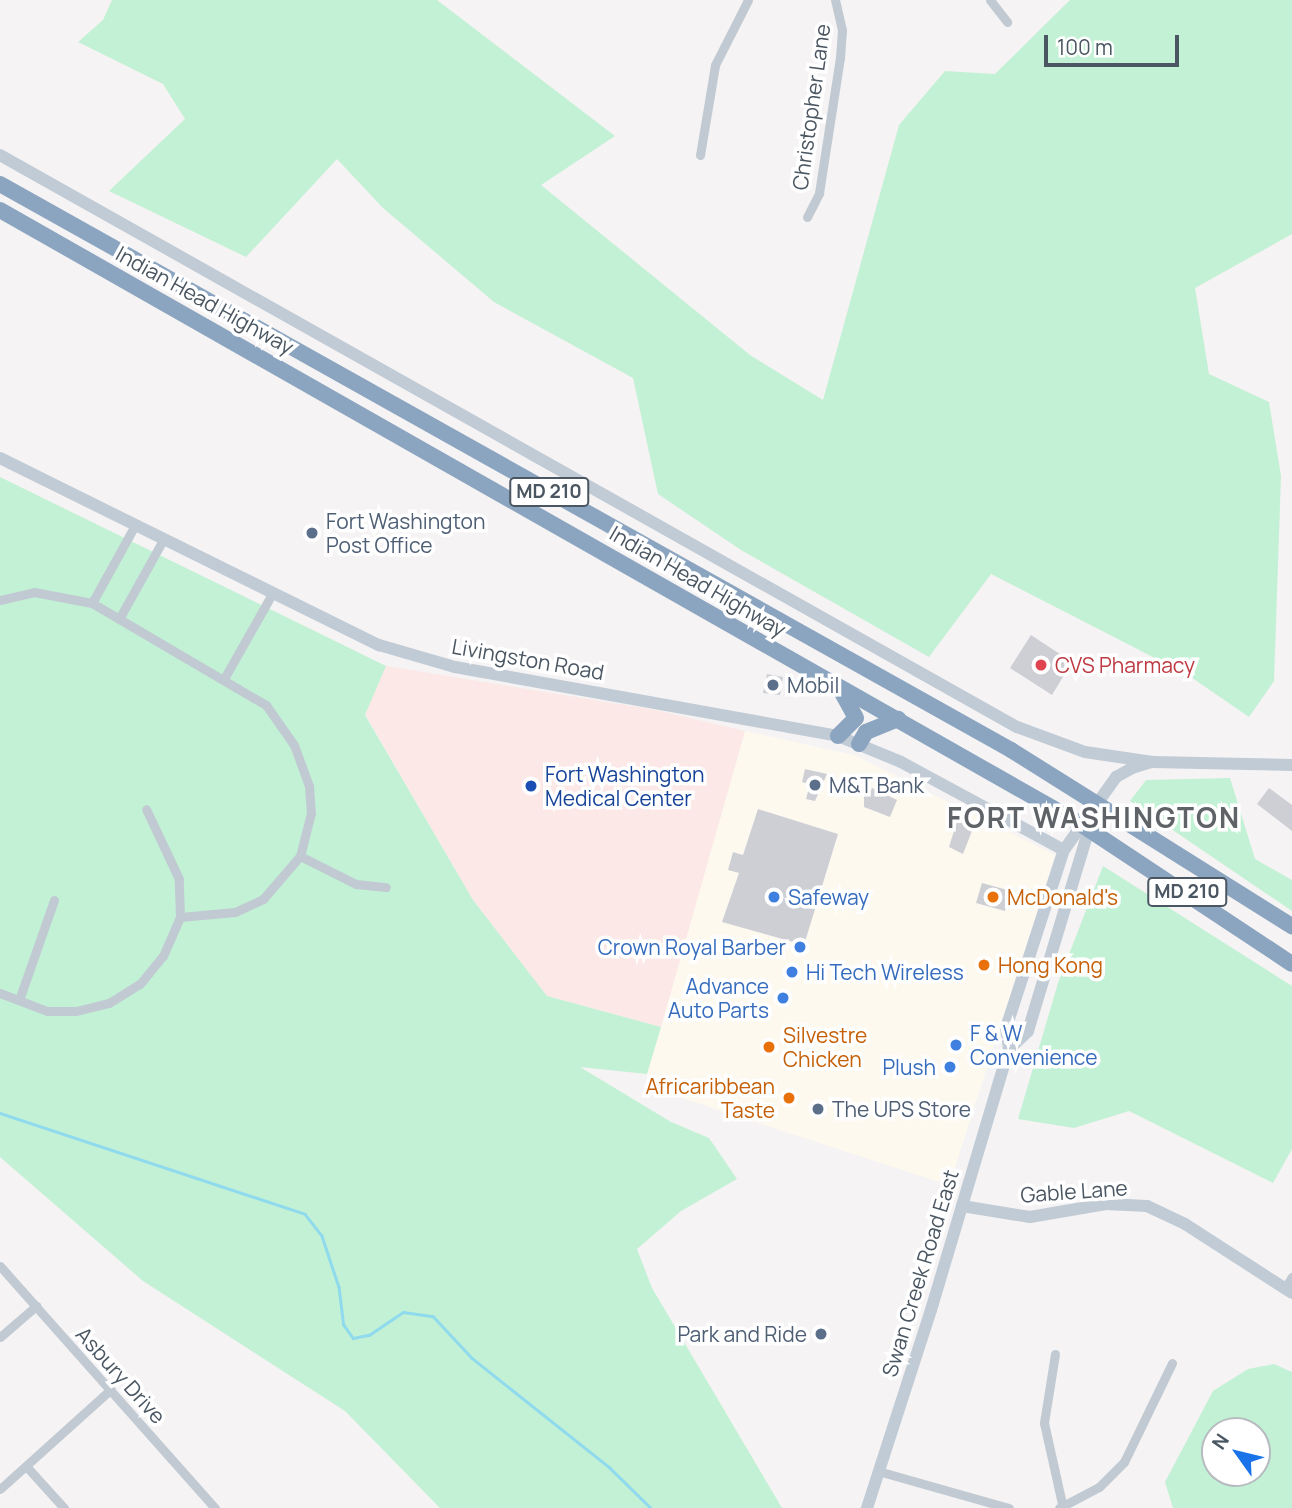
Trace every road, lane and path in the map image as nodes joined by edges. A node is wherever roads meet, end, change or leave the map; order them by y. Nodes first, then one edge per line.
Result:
1 (748, 0) edge
2 (835, 0) edge
3 (990, 0) edge
4 (1007, 22) dead end
5 (0, 155) edge
6 (701, 155) dead end
7 (0, 184) edge
8 (0, 210) edge
9 (807, 217) dead end
10 (0, 458) edge
11 (135, 525) junction
12 (163, 540) junction
13 (272, 594) junction
14 (0, 600) edge
15 (92, 603) junction
16 (119, 619) junction
17 (225, 677) junction
18 (838, 685) junction
19 (899, 719) junction
20 (838, 736) junction
21 (859, 744) junction
22 (1152, 762) junction
23 (1292, 765) edge
24 (1096, 804) junction
25 (146, 809) dead end
26 (1086, 827) junction
27 (1064, 850) junction
28 (300, 856) junction
29 (386, 887) dead end
30 (54, 900) dead end
31 (180, 917) junction
32 (1292, 926) edge
33 (1292, 964) edge
34 (0, 993) edge
35 (19, 1000) junction
36 (1009, 1049) junction
37 (962, 1206) junction
38 (0, 1266) edge
39 (1290, 1286) edge
40 (36, 1306) junction
41 (0, 1337) edge
42 (1055, 1354) dead end
43 (1172, 1363) dead end
44 (111, 1389) junction
45 (26, 1466) junction
46 (878, 1471) junction
47 (0, 1489) edge
48 (64, 1508) edge
49 (215, 1508) edge
50 (867, 1508) edge
51 (1009, 1508) edge
52 (1062, 1508) edge

1 - 6 street
2 - 9 street, Christopher Lane
3 - 4 street
5 - 22 main road
7 - 24 highway, Indian Head Highway / MD 210
8 - 18 highway, Indian Head Highway / MD 210
10 - 11 main road, Livingston Road
11 - 12 main road, Livingston Road
11 - 15 street
12 - 13 main road, Livingston Road
12 - 16 street
13 - 17 street
13 - 20 main road, Livingston Road
14 - 15 street
15 - 16 street
16 - 17 street
17 - 28 street
18 - 19 highway, Indian Head Highway / MD 210
18 - 20 highway
19 - 21 highway
19 - 26 highway, Indian Head Highway / MD 210
20 - 21 main road, Livingston Road
21 - 27 main road, Livingston Road
22 - 23 main road
22 - 24 main road
24 - 26 main road, Swan Creek Road East
24 - 32 highway, Indian Head Highway / MD 210
25 - 31 street
26 - 27 main road, Swan Creek Road East
26 - 33 highway, Indian Head Highway / MD 210
26 - 36 main road, Swan Creek Road East
27 - 36 main road, Swan Creek Road East
28 - 29 street
28 - 31 street
30 - 35 street
31 - 35 street
34 - 35 street
36 - 37 main road, Swan Creek Road East
37 - 39 main road, Gable Lane
37 - 46 main road, Swan Creek Road East
38 - 40 street, Asbury Drive
40 - 41 street
40 - 44 street, Asbury Drive
42 - 52 street
43 - 52 street
44 - 45 street
44 - 49 street, Asbury Drive
45 - 47 street
45 - 48 street
46 - 50 main road, Swan Creek Road East
46 - 51 street

